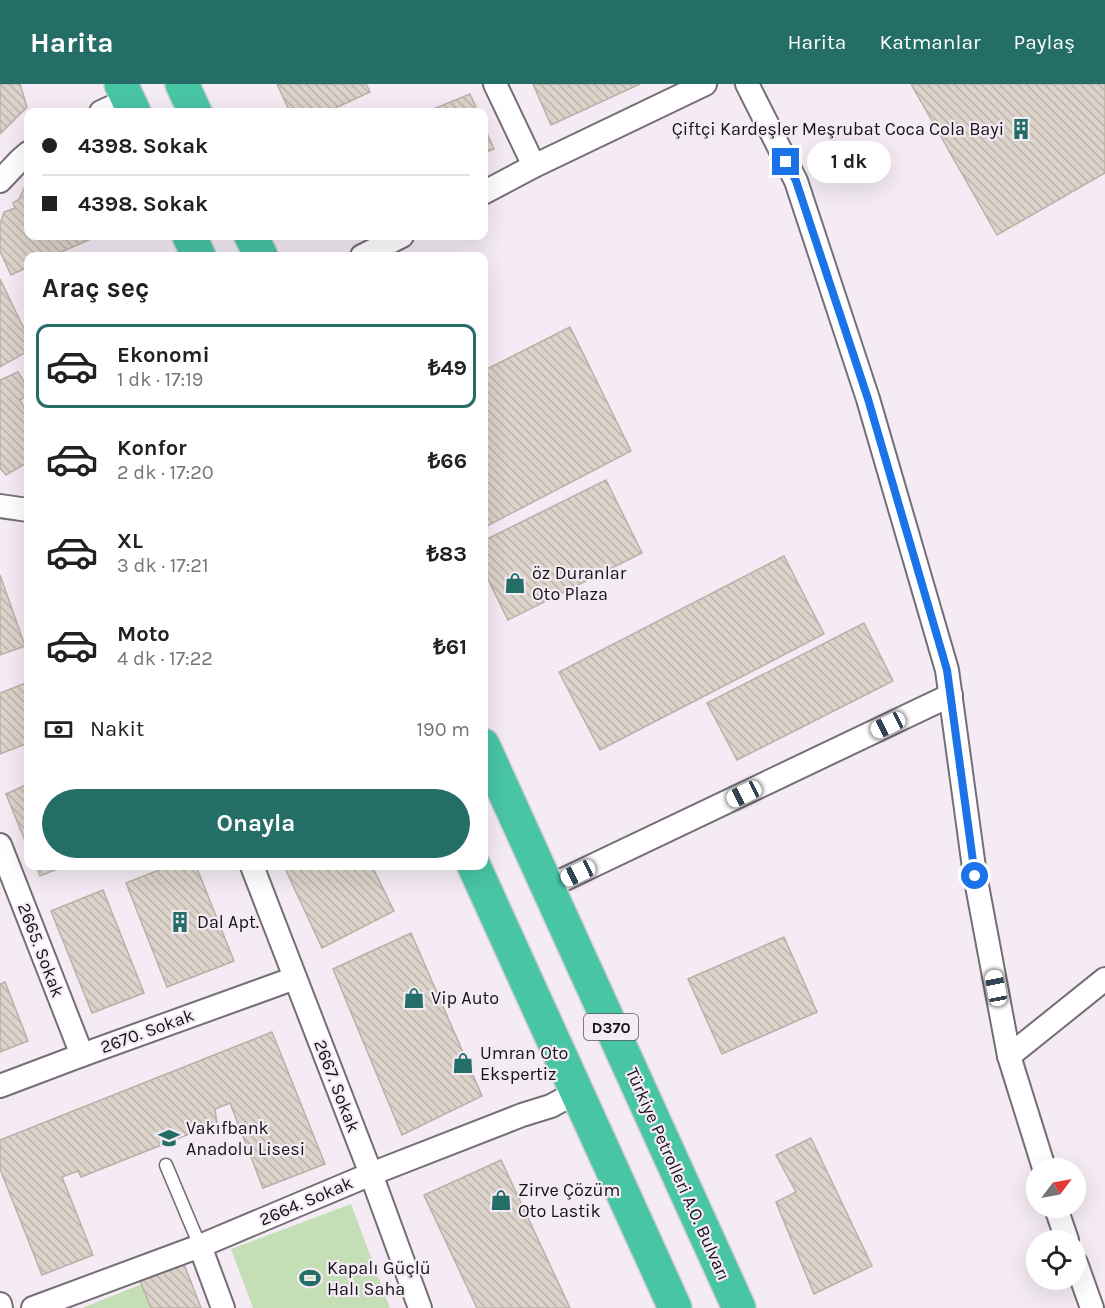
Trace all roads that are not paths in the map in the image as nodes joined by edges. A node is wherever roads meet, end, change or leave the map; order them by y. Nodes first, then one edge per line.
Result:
1 (182, 84) edge
2 (495, 84) edge
3 (705, 84) edge
4 (747, 84) edge
5 (193, 108) edge
6 (24, 156) edge
7 (534, 166) junction
8 (0, 181) edge
9 (488, 190) edge
10 (394, 240) edge
11 (370, 252) edge
12 (0, 506) edge
13 (24, 509) edge
14 (951, 695) junction
15 (488, 756) edge
16 (0, 845) edge
17 (254, 870) edge
18 (476, 870) edge
19 (548, 887) junction
20 (295, 978) junction
21 (1105, 979) edge
22 (82, 1054) junction
23 (1009, 1056) junction
24 (0, 1086) edge
25 (577, 1092) junction
26 (1041, 1158) edge
27 (166, 1165) dead end
28 (371, 1174) junction
29 (200, 1246) junction
30 (1086, 1290) edge
31 (33, 1308) edge
32 (223, 1308) edge
33 (420, 1308) edge
34 (675, 1308) edge
35 (739, 1308) edge
36 (1092, 1308) edge

1 - 5 highway
2 - 7 street
3 - 7 street
4 - 14 street
6 - 8 street
7 - 9 street
10 - 11 street
12 - 13 street
14 - 19 street
14 - 23 street
15 - 19 highway, Türkiye Petrolleri A.O. Bulvarı / D370
16 - 22 street, 2665. Sokak
17 - 20 street, 2667. Sokak
18 - 25 highway
19 - 35 highway, Türkiye Petrolleri A.O. Bulvarı / D370
20 - 22 street, 2670. Sokak
20 - 28 street, 2667. Sokak
21 - 23 street
22 - 24 street, 2670. Sokak
23 - 26 street
25 - 28 street, 2664. Sokak
25 - 34 highway
27 - 29 lane
28 - 29 street, 2664. Sokak
28 - 33 street, 2667. Sokak
29 - 31 street, 2664. Sokak
29 - 32 street
30 - 36 street

